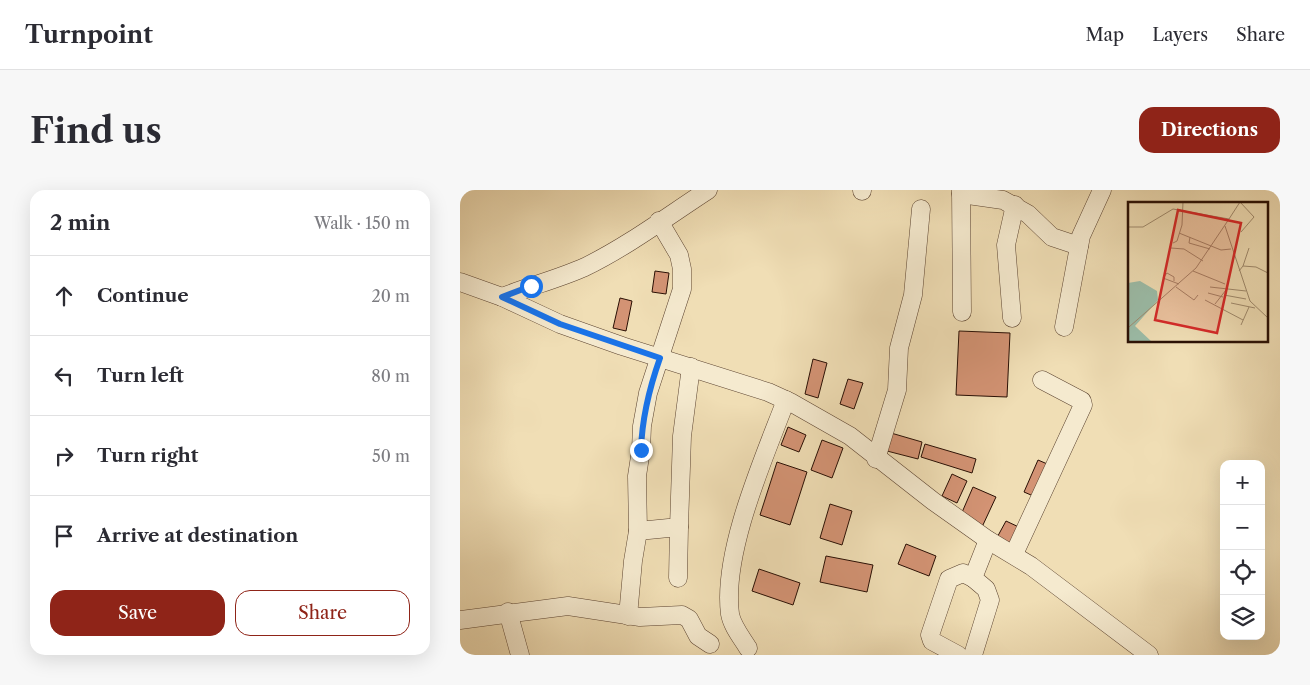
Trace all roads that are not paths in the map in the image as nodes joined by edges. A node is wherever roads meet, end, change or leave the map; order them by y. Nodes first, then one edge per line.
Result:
1 (708, 190) edge
2 (1102, 190) edge
3 (961, 192) edge
4 (1007, 198) edge
5 (921, 209) dead end
6 (659, 221) junction
7 (1079, 246) junction
8 (460, 282) edge
9 (502, 297) junction
10 (962, 312) dead end
11 (1012, 318) dead end
12 (1064, 327) dead end
13 (660, 358) junction
14 (692, 367) junction
15 (1042, 380) dead end
16 (786, 400) junction
17 (876, 458) junction
18 (679, 527) junction
19 (638, 531) junction
20 (988, 540) junction
21 (1014, 554) junction
22 (678, 578) dead end
23 (973, 578) junction
24 (508, 612) junction
25 (628, 616) junction
26 (460, 620) edge
27 (710, 644) dead end
28 (748, 648) dead end
29 (520, 655) edge
30 (958, 655) edge
31 (973, 655) edge
32 (1149, 655) edge

1 - 6 street
2 - 7 street
3 - 4 street
3 - 10 street
4 - 7 street
4 - 11 street
5 - 17 street
6 - 9 street
6 - 13 street
7 - 12 street
8 - 9 street
9 - 13 street
13 - 14 street
13 - 19 street
14 - 16 street
14 - 18 street
15 - 21 street
16 - 17 street
16 - 28 street
17 - 20 street
18 - 19 street
18 - 22 street
19 - 25 street
20 - 21 street
20 - 23 street
21 - 32 street
23 - 30 street
23 - 31 street
24 - 25 street
24 - 26 street
24 - 29 street
25 - 27 street

